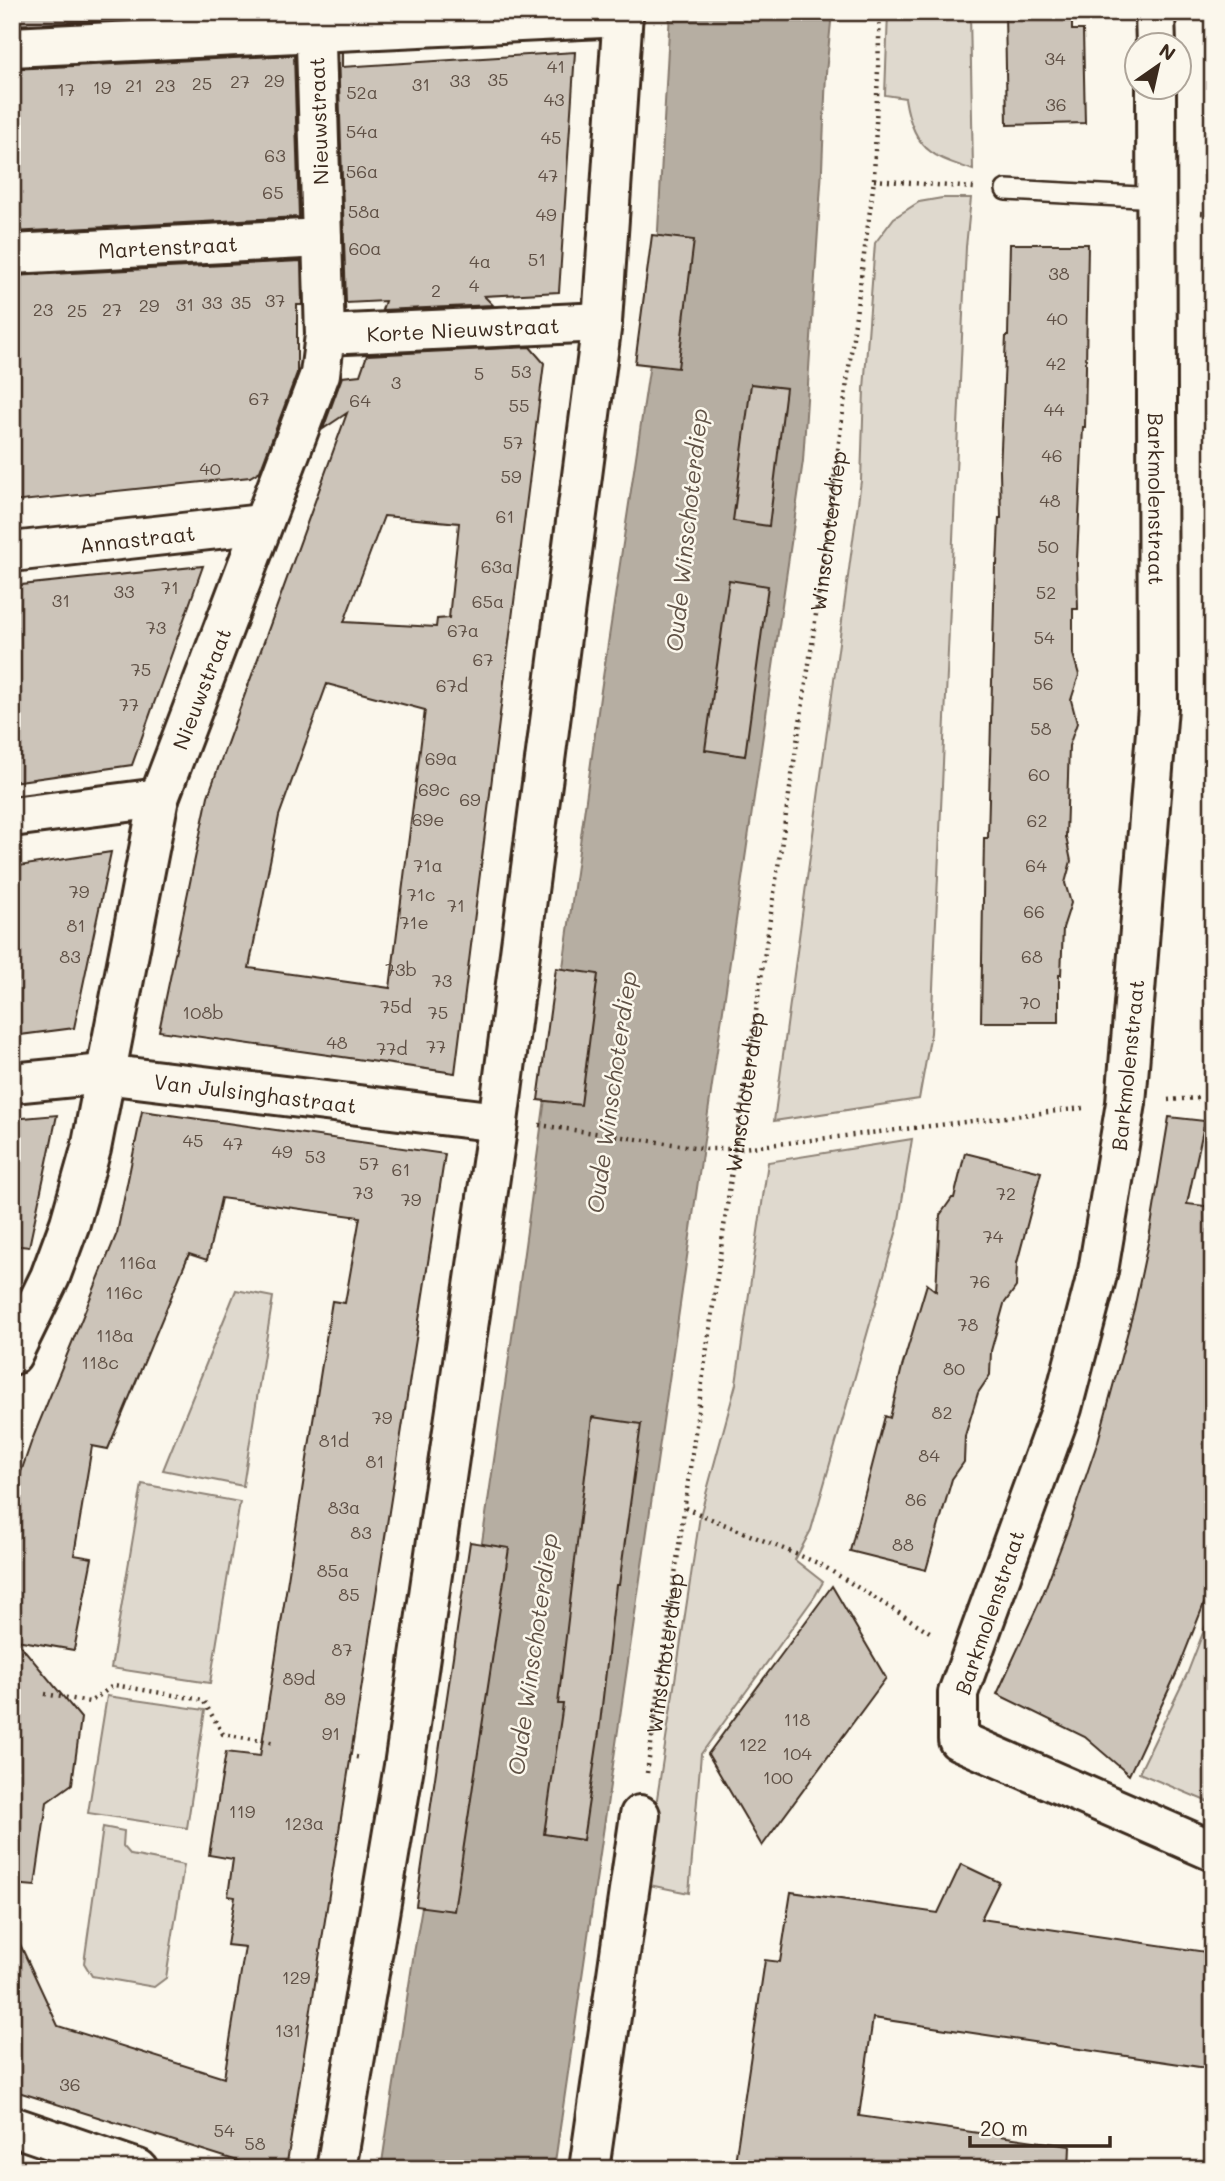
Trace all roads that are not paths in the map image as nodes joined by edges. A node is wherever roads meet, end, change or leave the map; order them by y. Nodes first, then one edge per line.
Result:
1 (1155, 12) edge
2 (623, 15) edge
3 (315, 22) edge
4 (1156, 32) edge
5 (12, 47) edge
6 (1156, 102) edge
7 (1006, 190) road end
8 (1158, 198) junction
9 (322, 238) junction
10 (12, 254) edge
11 (601, 321) junction
12 (325, 335) junction
13 (262, 524) junction
14 (12, 552) edge
15 (159, 798) junction
16 (12, 817) edge
17 (104, 1074) junction
18 (12, 1083) edge
19 (514, 1123) junction
20 (12, 1355) edge
21 (640, 1815) road end
22 (1213, 1852) edge
23 (12, 2126) edge
24 (138, 2169) edge
25 (336, 2169) edge
26 (589, 2169) edge

1 - 4 street
2 - 3 street
2 - 11 street
3 - 5 street
3 - 9 street, Nieuwstraat
6 - 8 street, Barkmolenstraat
7 - 8 lane
8 - 22 street, Barkmolenstraat
9 - 10 street, Martenstraat
9 - 12 street, Nieuwstraat
11 - 12 street, Korte Nieuwstraat
11 - 19 street
12 - 13 street, Nieuwstraat
13 - 14 street, Annastraat
13 - 15 street, Nieuwstraat
15 - 16 street
15 - 17 street, Nieuwstraat
17 - 18 street, Van Julsinghastraat
17 - 19 street, Van Julsinghastraat
17 - 20 street, Nieuwstraat
19 - 25 street
21 - 26 street
23 - 24 street

